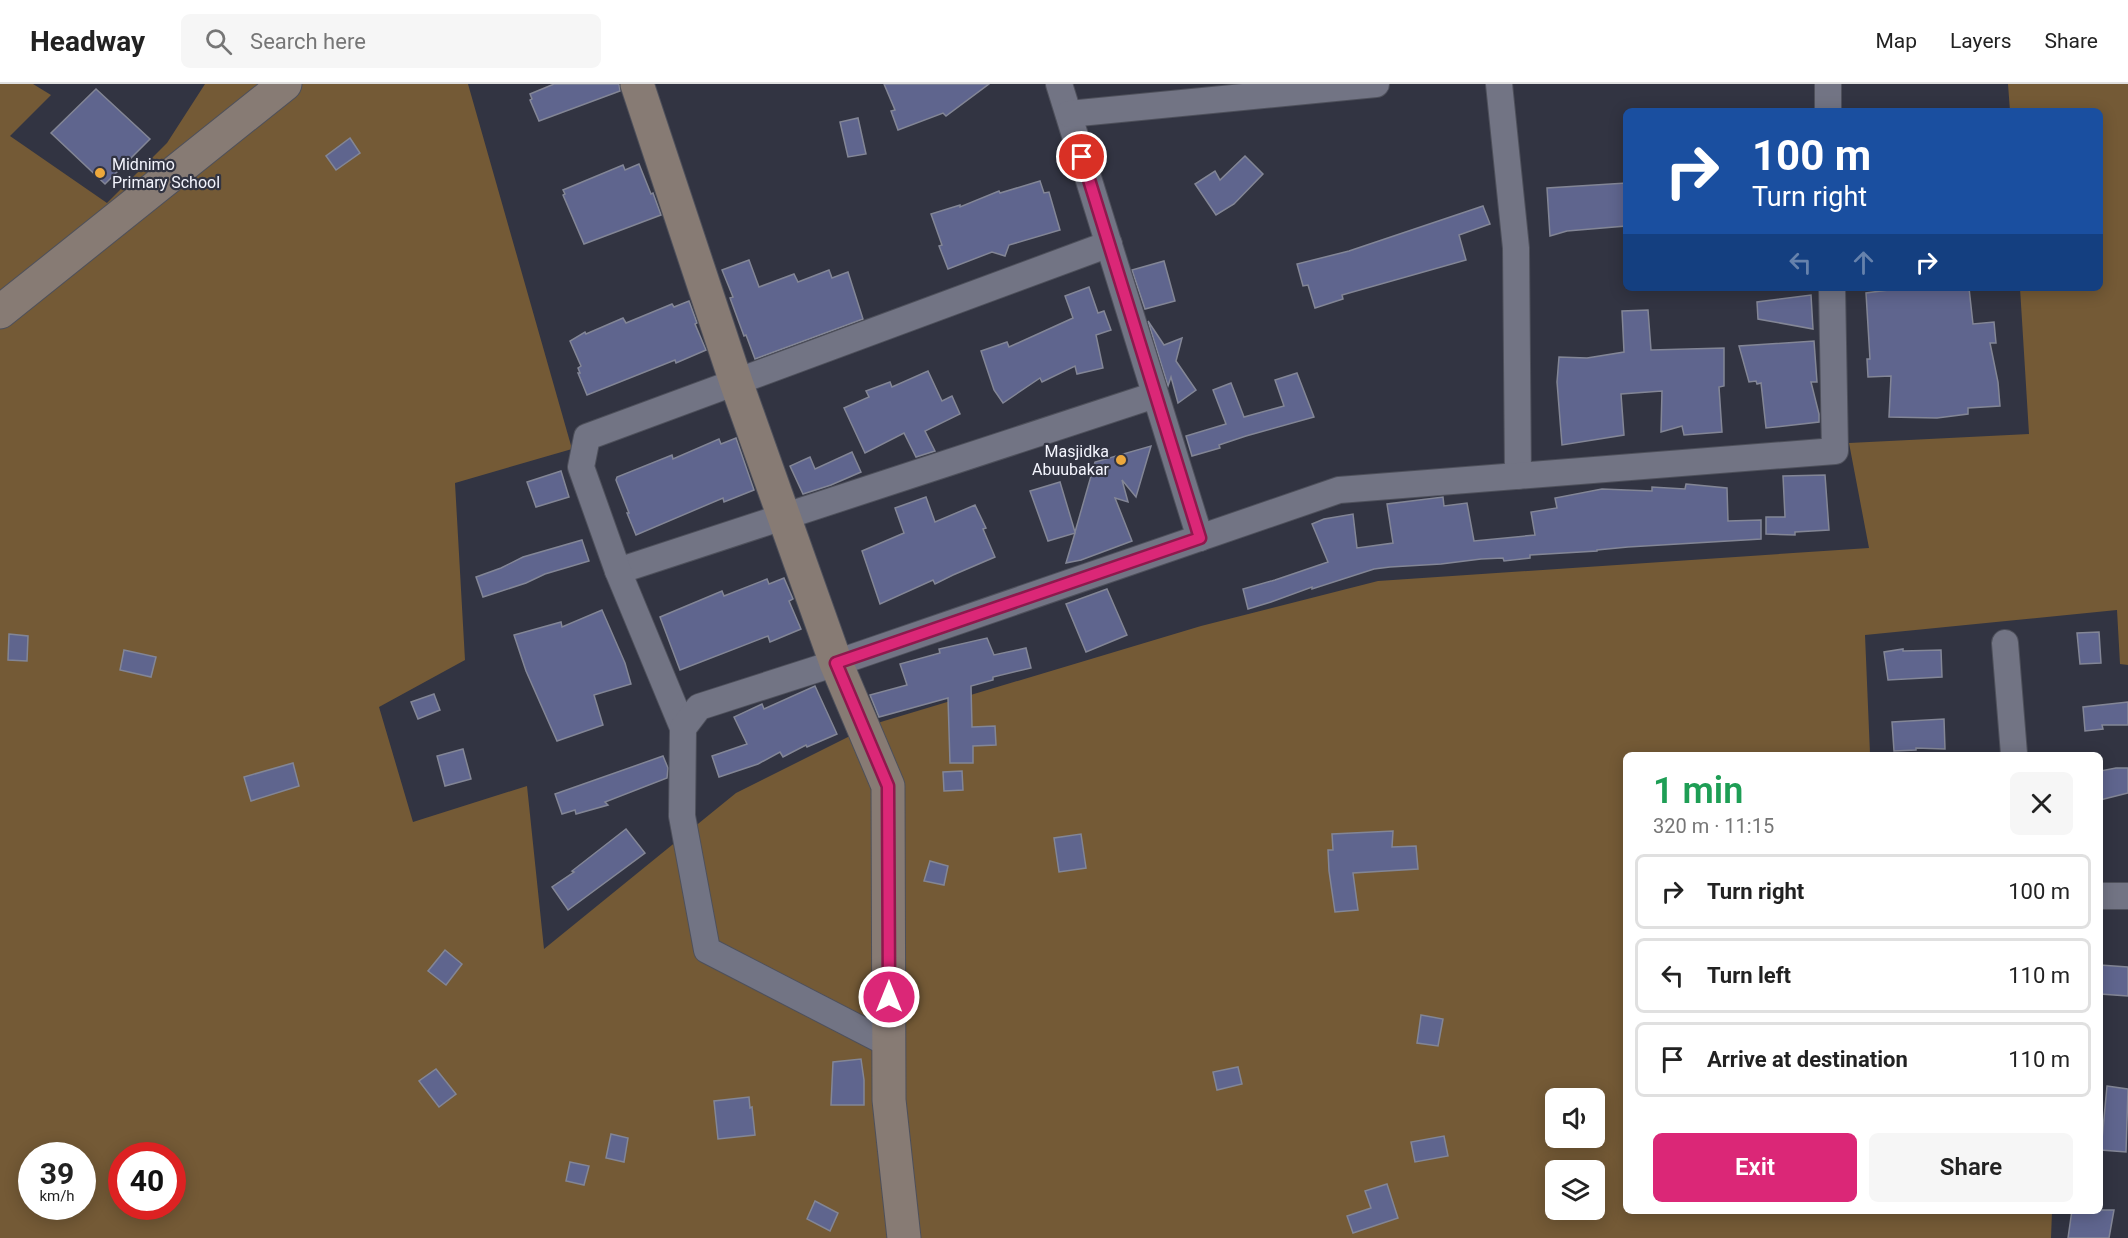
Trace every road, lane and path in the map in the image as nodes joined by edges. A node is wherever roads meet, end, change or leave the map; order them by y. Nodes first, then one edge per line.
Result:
1 (285, 84) edge
2 (637, 84) edge
3 (1059, 84) edge
4 (1376, 84) edge
5 (1499, 84) edge
6 (1828, 84) edge
7 (1828, 108) edge
8 (1068, 114) junction
9 (1109, 244) junction
10 (1832, 291) edge
11 (0, 312) edge
12 (736, 382) junction
13 (1155, 395) junction
14 (1518, 476) junction
15 (784, 517) junction
16 (1200, 538) junction
17 (618, 571) junction
18 (2004, 643) dead end
19 (836, 663) junction
20 (683, 728) junction
21 (2014, 752) edge
22 (2103, 896) edge
23 (2128, 896) edge
24 (889, 1044) junction
25 (904, 1238) edge

1 - 11 street
2 - 12 street
3 - 8 street
4 - 8 street
5 - 14 street
6 - 7 street
8 - 9 street
9 - 12 street
9 - 13 street
10 - 14 street
12 - 15 street
12 - 17 street
13 - 15 street
13 - 16 street
14 - 16 street
15 - 17 street
15 - 19 street
16 - 19 street
17 - 20 street
18 - 21 street
19 - 20 street
19 - 24 street
20 - 24 street
22 - 23 street
24 - 25 street

